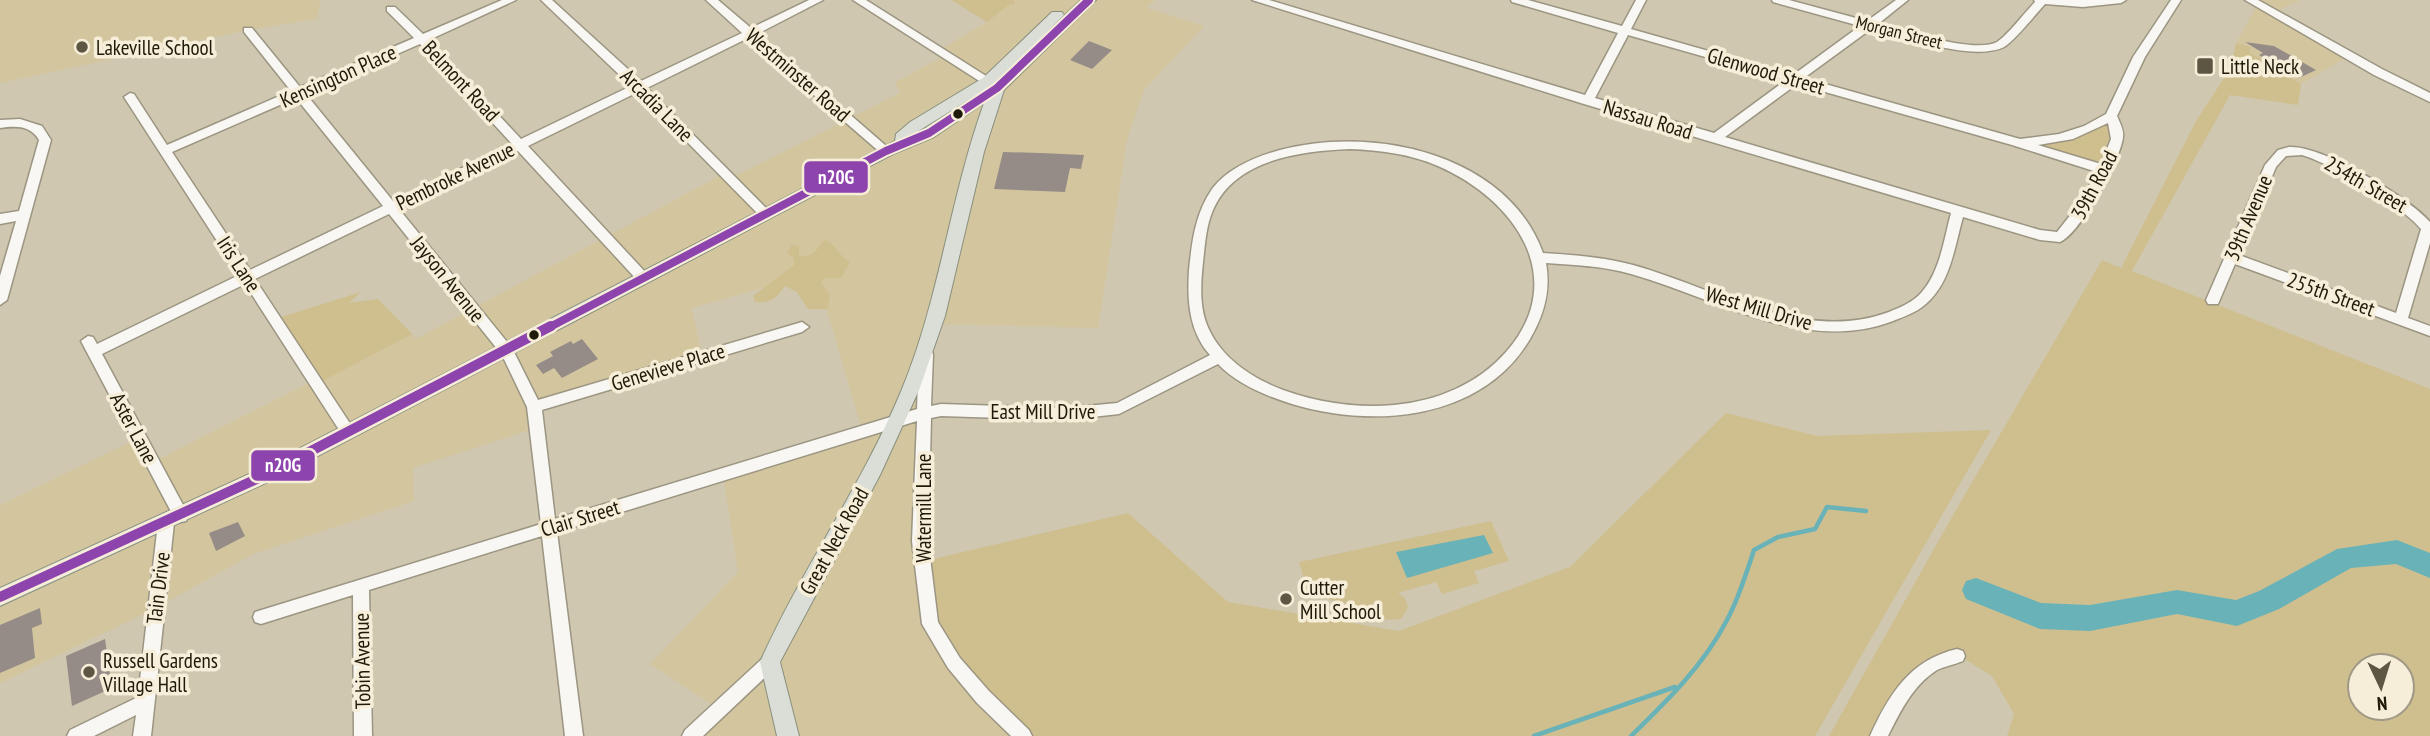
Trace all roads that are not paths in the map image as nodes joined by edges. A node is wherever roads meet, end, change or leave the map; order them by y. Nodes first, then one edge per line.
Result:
1 (510, 0) edge
2 (546, 0) edge
3 (711, 0) edge
4 (818, 0) edge
5 (858, 0) edge
6 (1072, 0) edge
7 (1089, 0) edge
8 (1257, 0) edge
9 (1516, 0) edge
10 (1641, 0) edge
11 (1777, 0) edge
12 (1903, 0) edge
13 (2041, 0) edge
14 (2122, 0) edge
15 (2176, 0) edge
16 (2250, 0) edge
17 (2263, 0) edge
18 (391, 9) dead end
19 (1869, 25) junction
20 (248, 30) dead end
21 (1625, 31) junction
22 (749, 33) junction
23 (422, 39) junction
24 (1795, 80) junction
25 (993, 84) junction
26 (2410, 87) junction
27 (640, 88) junction
28 (298, 93) junction
29 (130, 97) dead end
30 (2430, 98) edge
31 (1588, 101) junction
32 (2111, 116) junction
33 (0, 124) edge
34 (929, 132) junction
35 (981, 132) junction
36 (1714, 139) junction
37 (2016, 142) junction
38 (520, 144) junction
39 (164, 151) junction
40 (886, 151) junction
41 (2296, 151) joint
42 (2102, 169) junction
43 (390, 208) junction
44 (1958, 211) junction
45 (765, 214) junction
46 (24, 215) junction
47 (0, 219) edge
48 (2040, 235) joint
49 (2231, 257) junction
50 (1539, 258) junction
51 (248, 277) junction
52 (643, 278) junction
53 (0, 300) edge
54 (2213, 300) dead end
55 (2401, 320) junction
56 (802, 327) dead end
57 (2430, 331) edge
58 (90, 347) joint
59 (926, 349) junction
60 (507, 352) junction
61 (1219, 357) junction
62 (534, 407) junction
63 (923, 413) junction
64 (898, 419) junction
65 (348, 432) junction
66 (174, 519) junction
67 (549, 528) junction
68 (360, 586) junction
69 (0, 597) edge
70 (261, 617) dead end
71 (1956, 656) dead end
72 (770, 662) junction
73 (144, 703) junction
74 (76, 736) edge
75 (142, 736) edge
76 (363, 736) edge
77 (574, 736) edge
78 (691, 736) edge
79 (788, 736) edge
80 (1023, 736) edge
81 (1879, 736) edge

1 - 23 street, Kensington Place
2 - 27 street, Arcadia Lane
3 - 22 street, Westminster Road
4 - 22 street, Pembroke Avenue
5 - 25 street
6 - 25 main road
7 - 25 main road
8 - 31 street, Nassau Road
9 - 21 street, Glenwood Street
10 - 21 street
11 - 19 street, Morgan Street
12 - 19 street
13 - 14 street
13 - 19 street, Morgan Street
15 - 32 street, 39th Road
16 - 26 street
17 - 26 street
18 - 23 street, Belmont Road
19 - 24 street
20 - 28 street, Jayson Avenue
21 - 24 street, Glenwood Street
21 - 31 street
22 - 27 street, Pembroke Avenue
22 - 40 street, Westminster Road
23 - 28 street, Kensington Place
23 - 38 street, Belmont Road
24 - 36 street
24 - 37 street, Glenwood Street
25 - 34 main road
25 - 35 main road, Great Neck Road
25 - 40 main road
26 - 30 street
27 - 38 street, Pembroke Avenue
27 - 45 street, Arcadia Lane
28 - 39 street, Kensington Place
28 - 43 street, Jayson Avenue
29 - 39 street, Iris Lane
31 - 36 street, Nassau Road
32 - 37 street, Glenwood Street
32 - 42 street, 39th Road
33 - 46 street
34 - 35 main road
34 - 40 main road
35 - 59 main road, Great Neck Road
36 - 44 street, Nassau Road
37 - 42 street, Glenwood Street
38 - 43 street, Pembroke Avenue
38 - 52 street, Belmont Road
39 - 51 street, Iris Lane
40 - 45 main road
41 - 49 street, 39th Avenue
41 - 55 street, 254th Street
42 - 48 street, 39th Road
43 - 51 street, Pembroke Avenue
43 - 60 street, Jayson Avenue
44 - 48 street, Nassau Road
44 - 50 street, West Mill Drive
45 - 52 main road
46 - 47 street
46 - 53 street
49 - 54 street, 39th Avenue
49 - 55 street, 255th Street
50 - 61 street
50 - 61 street
51 - 58 street, Pembroke Avenue
51 - 65 street, Iris Lane
52 - 60 main road
55 - 57 street, 255th Street
56 - 62 street, Genevieve Place
58 - 66 street, Aster Lane
59 - 63 street, Great Neck Road
59 - 64 main road, Great Neck Road
60 - 62 street, Jayson Avenue
60 - 65 main road
61 - 63 street, East Mill Drive
62 - 67 street, Jayson Avenue
63 - 64 street, East Mill Drive
63 - 80 street, Watermill Lane
64 - 67 street, Clair Street
64 - 72 main road, Great Neck Road
65 - 66 main road
66 - 69 main road
66 - 73 street, Tain Drive
67 - 68 street, Clair Street
67 - 77 street, Jayson Avenue
68 - 70 street, Clair Street
68 - 76 street, Tobin Avenue
71 - 81 street
72 - 78 street
72 - 79 main road
73 - 74 street
73 - 75 street, Tain Drive

